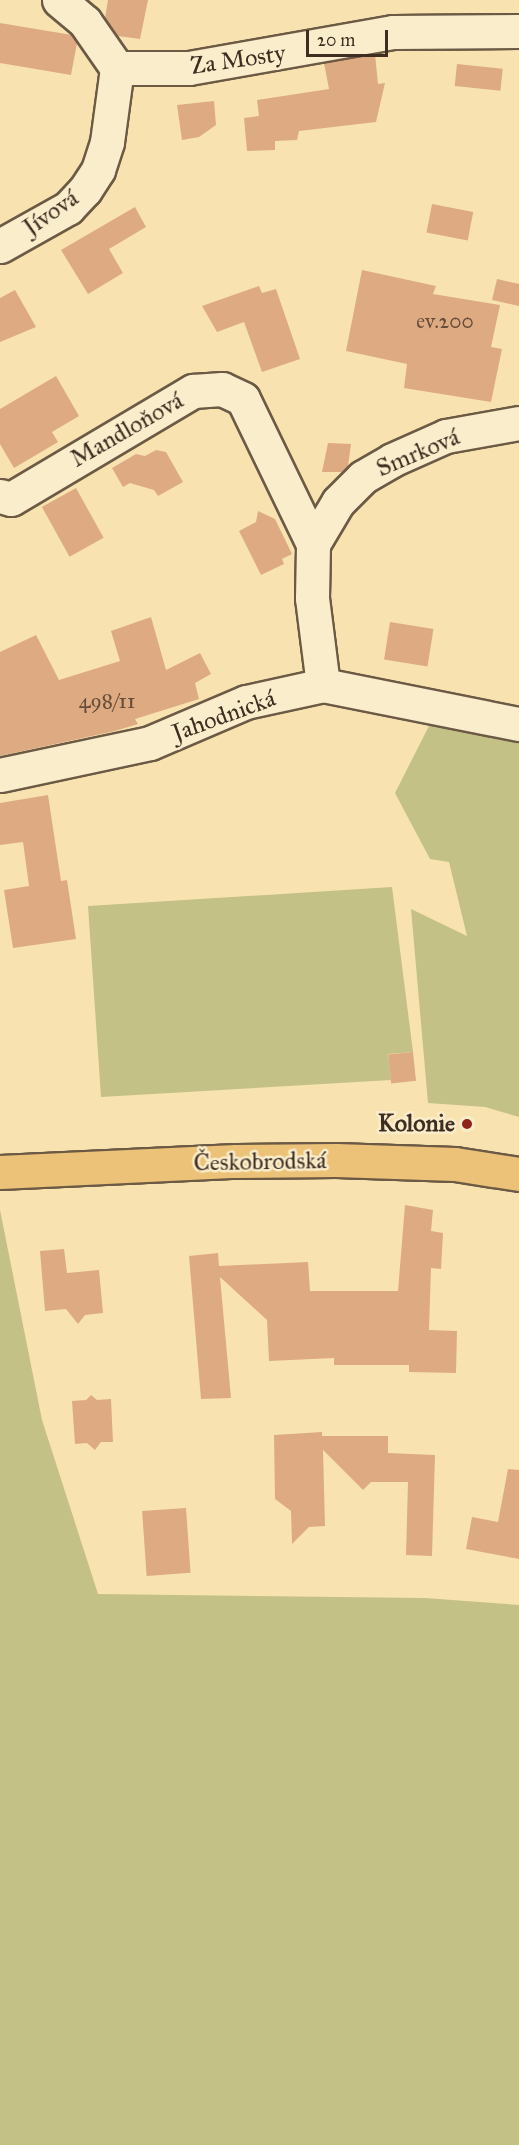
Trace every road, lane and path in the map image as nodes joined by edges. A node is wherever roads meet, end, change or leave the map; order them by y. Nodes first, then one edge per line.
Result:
1 (59, 0) edge
2 (519, 31) edge
3 (117, 68) junction
4 (0, 246) edge
5 (519, 423) edge
6 (0, 496) edge
7 (313, 544) junction
8 (323, 685) junction
9 (519, 724) edge
10 (0, 775) edge
11 (0, 1172) edge
12 (519, 1174) edge

1 - 3 street
2 - 3 street, Za Mosty
3 - 4 street, Jívová
5 - 7 street, Smrková
6 - 7 street, Mandloňová
7 - 8 street, Smrková
8 - 9 street, Jahodnická
8 - 10 street, Jahodnická
11 - 12 main road, Českobrodská

